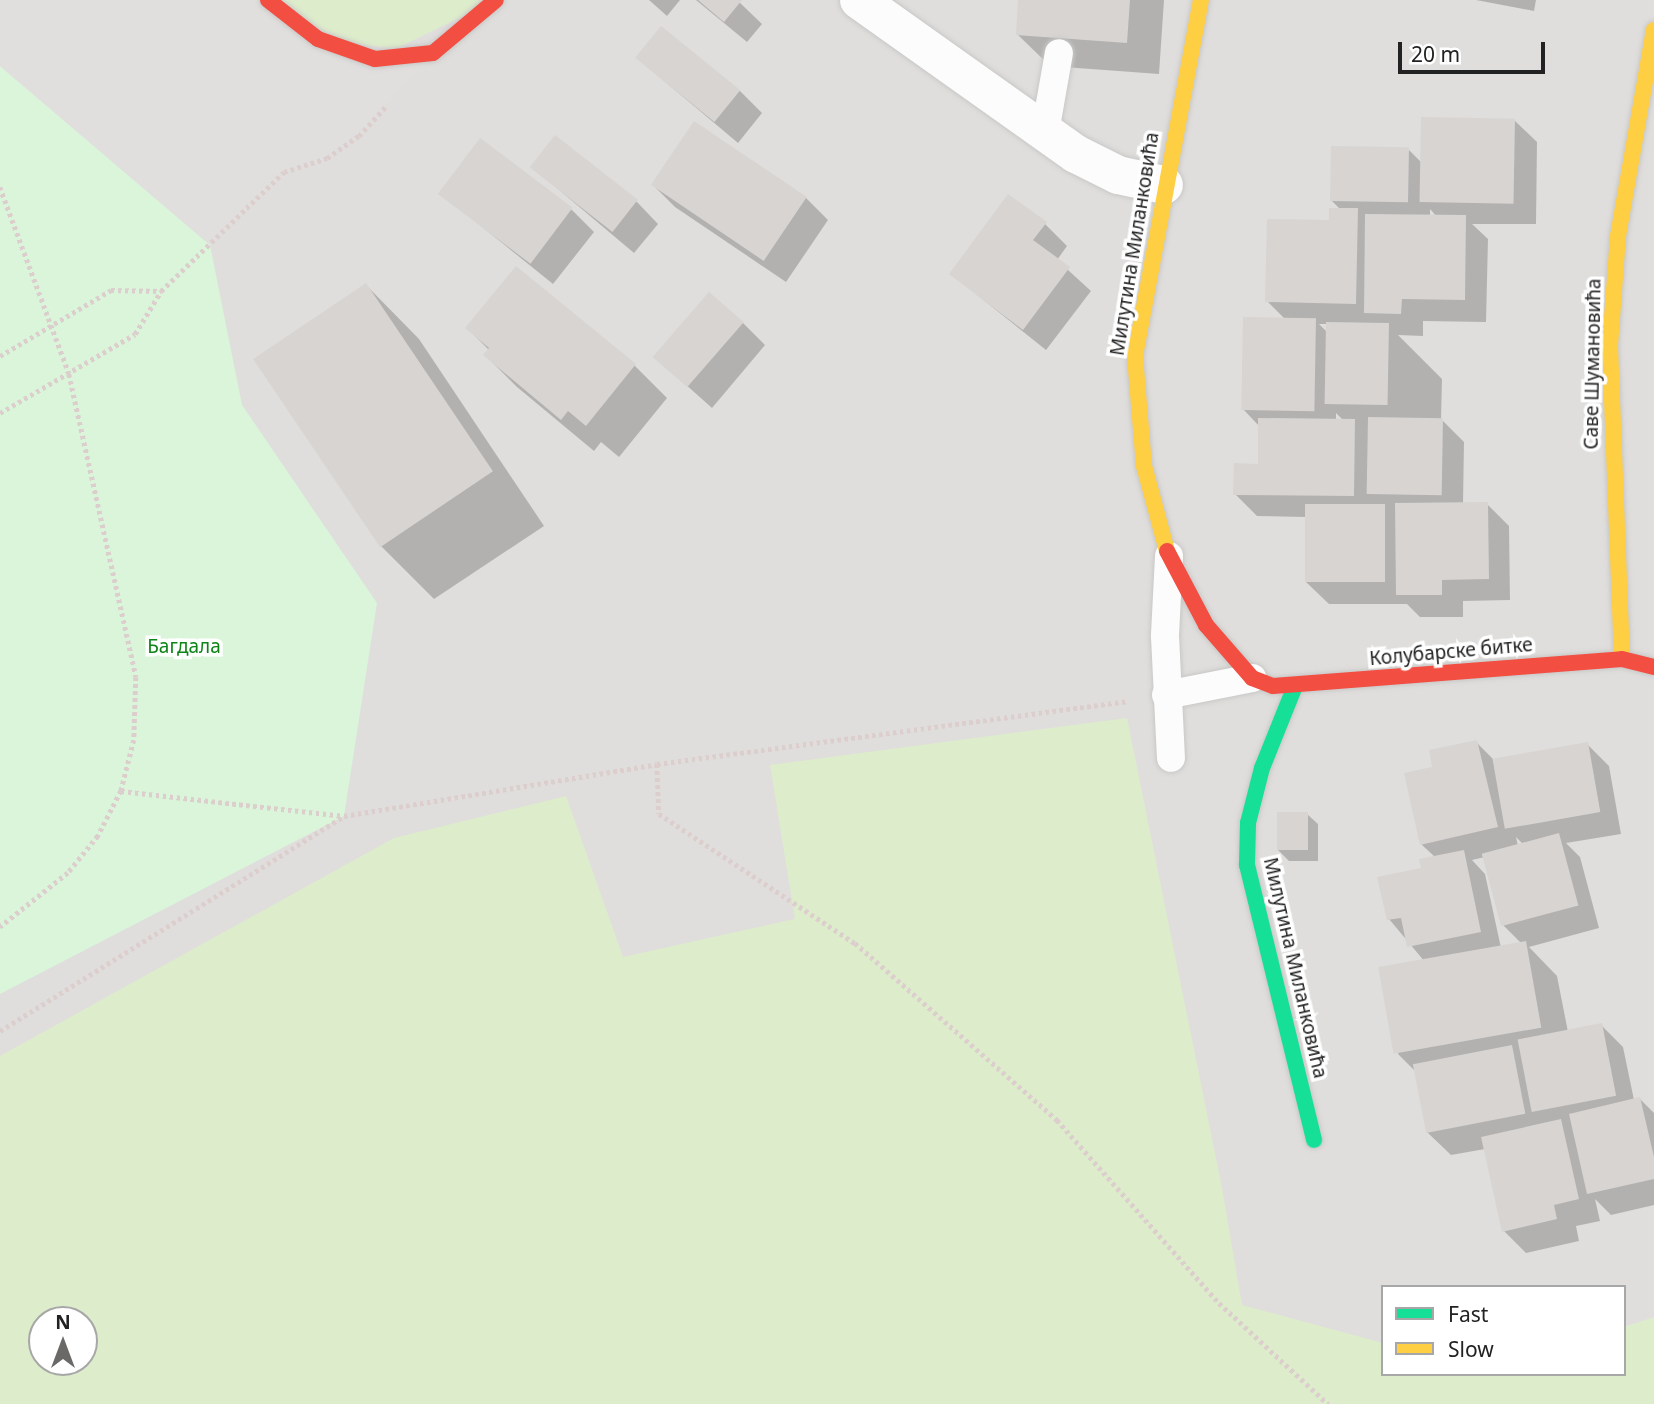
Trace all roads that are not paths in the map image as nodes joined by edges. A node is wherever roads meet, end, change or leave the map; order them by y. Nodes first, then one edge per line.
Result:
1 (268, 0) edge
2 (496, 0) edge
3 (1201, 0) edge
4 (875, 5) edge
5 (1654, 30) edge
6 (1059, 54) dead end
7 (1045, 132) junction
8 (1643, 140) edge
9 (1164, 185) junction
10 (1169, 556) junction
11 (1622, 659) junction
12 (1654, 667) edge
13 (1252, 678) junction
14 (1294, 686) junction
15 (1166, 695) junction
16 (1171, 758) dead end
17 (1314, 1140) dead end

1 - 2 street
3 - 9 street, Милутина Миланковића
4 - 7 street
5 - 8 street, Саве Шумановића
6 - 7 lane
7 - 9 street
8 - 11 street, Саве Шумановића
9 - 10 street, Милутина Миланковића
10 - 13 street, Милутина Миланковића
10 - 15 lane
11 - 12 street, Колубарске битке
11 - 14 street, Колубарске битке
13 - 14 street, Колубарске битке
13 - 15 lane
14 - 17 street, Милутина Миланковића
15 - 16 lane

